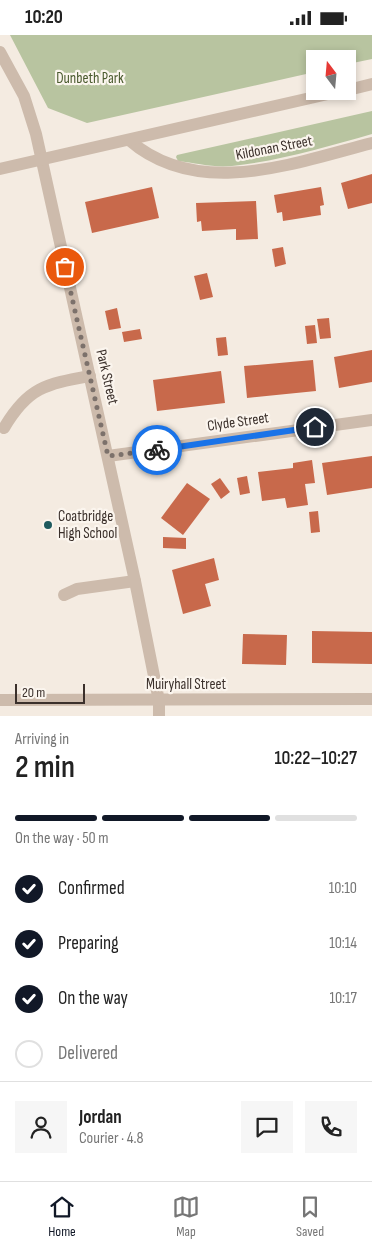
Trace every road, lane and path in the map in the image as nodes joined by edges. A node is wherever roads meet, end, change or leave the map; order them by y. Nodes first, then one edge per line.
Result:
1 (0, 52) edge
2 (372, 84) edge
3 (356, 88) edge
4 (306, 99) edge
5 (129, 139) junction
6 (372, 143) edge
7 (41, 160) junction
8 (0, 169) edge
9 (90, 376) junction
10 (372, 419) edge
11 (4, 428) dead end
12 (108, 456) junction
13 (135, 581) junction
14 (64, 595) dead end
15 (372, 699) edge
16 (0, 700) edge
17 (158, 701) junction
18 (159, 716) edge

1 - 7 street, Park Street
2 - 3 street
4 - 5 street
5 - 6 street, Kildonan Street
5 - 7 street
7 - 8 street
7 - 9 street, Park Street
9 - 11 street
9 - 12 street, Park Street
10 - 12 street, Clyde Street
12 - 13 street, Park Street
13 - 14 street
13 - 17 street, Park Street
15 - 17 street, Muiryhall Street
16 - 17 street, Muiryhall Street
17 - 18 street, Park Street

